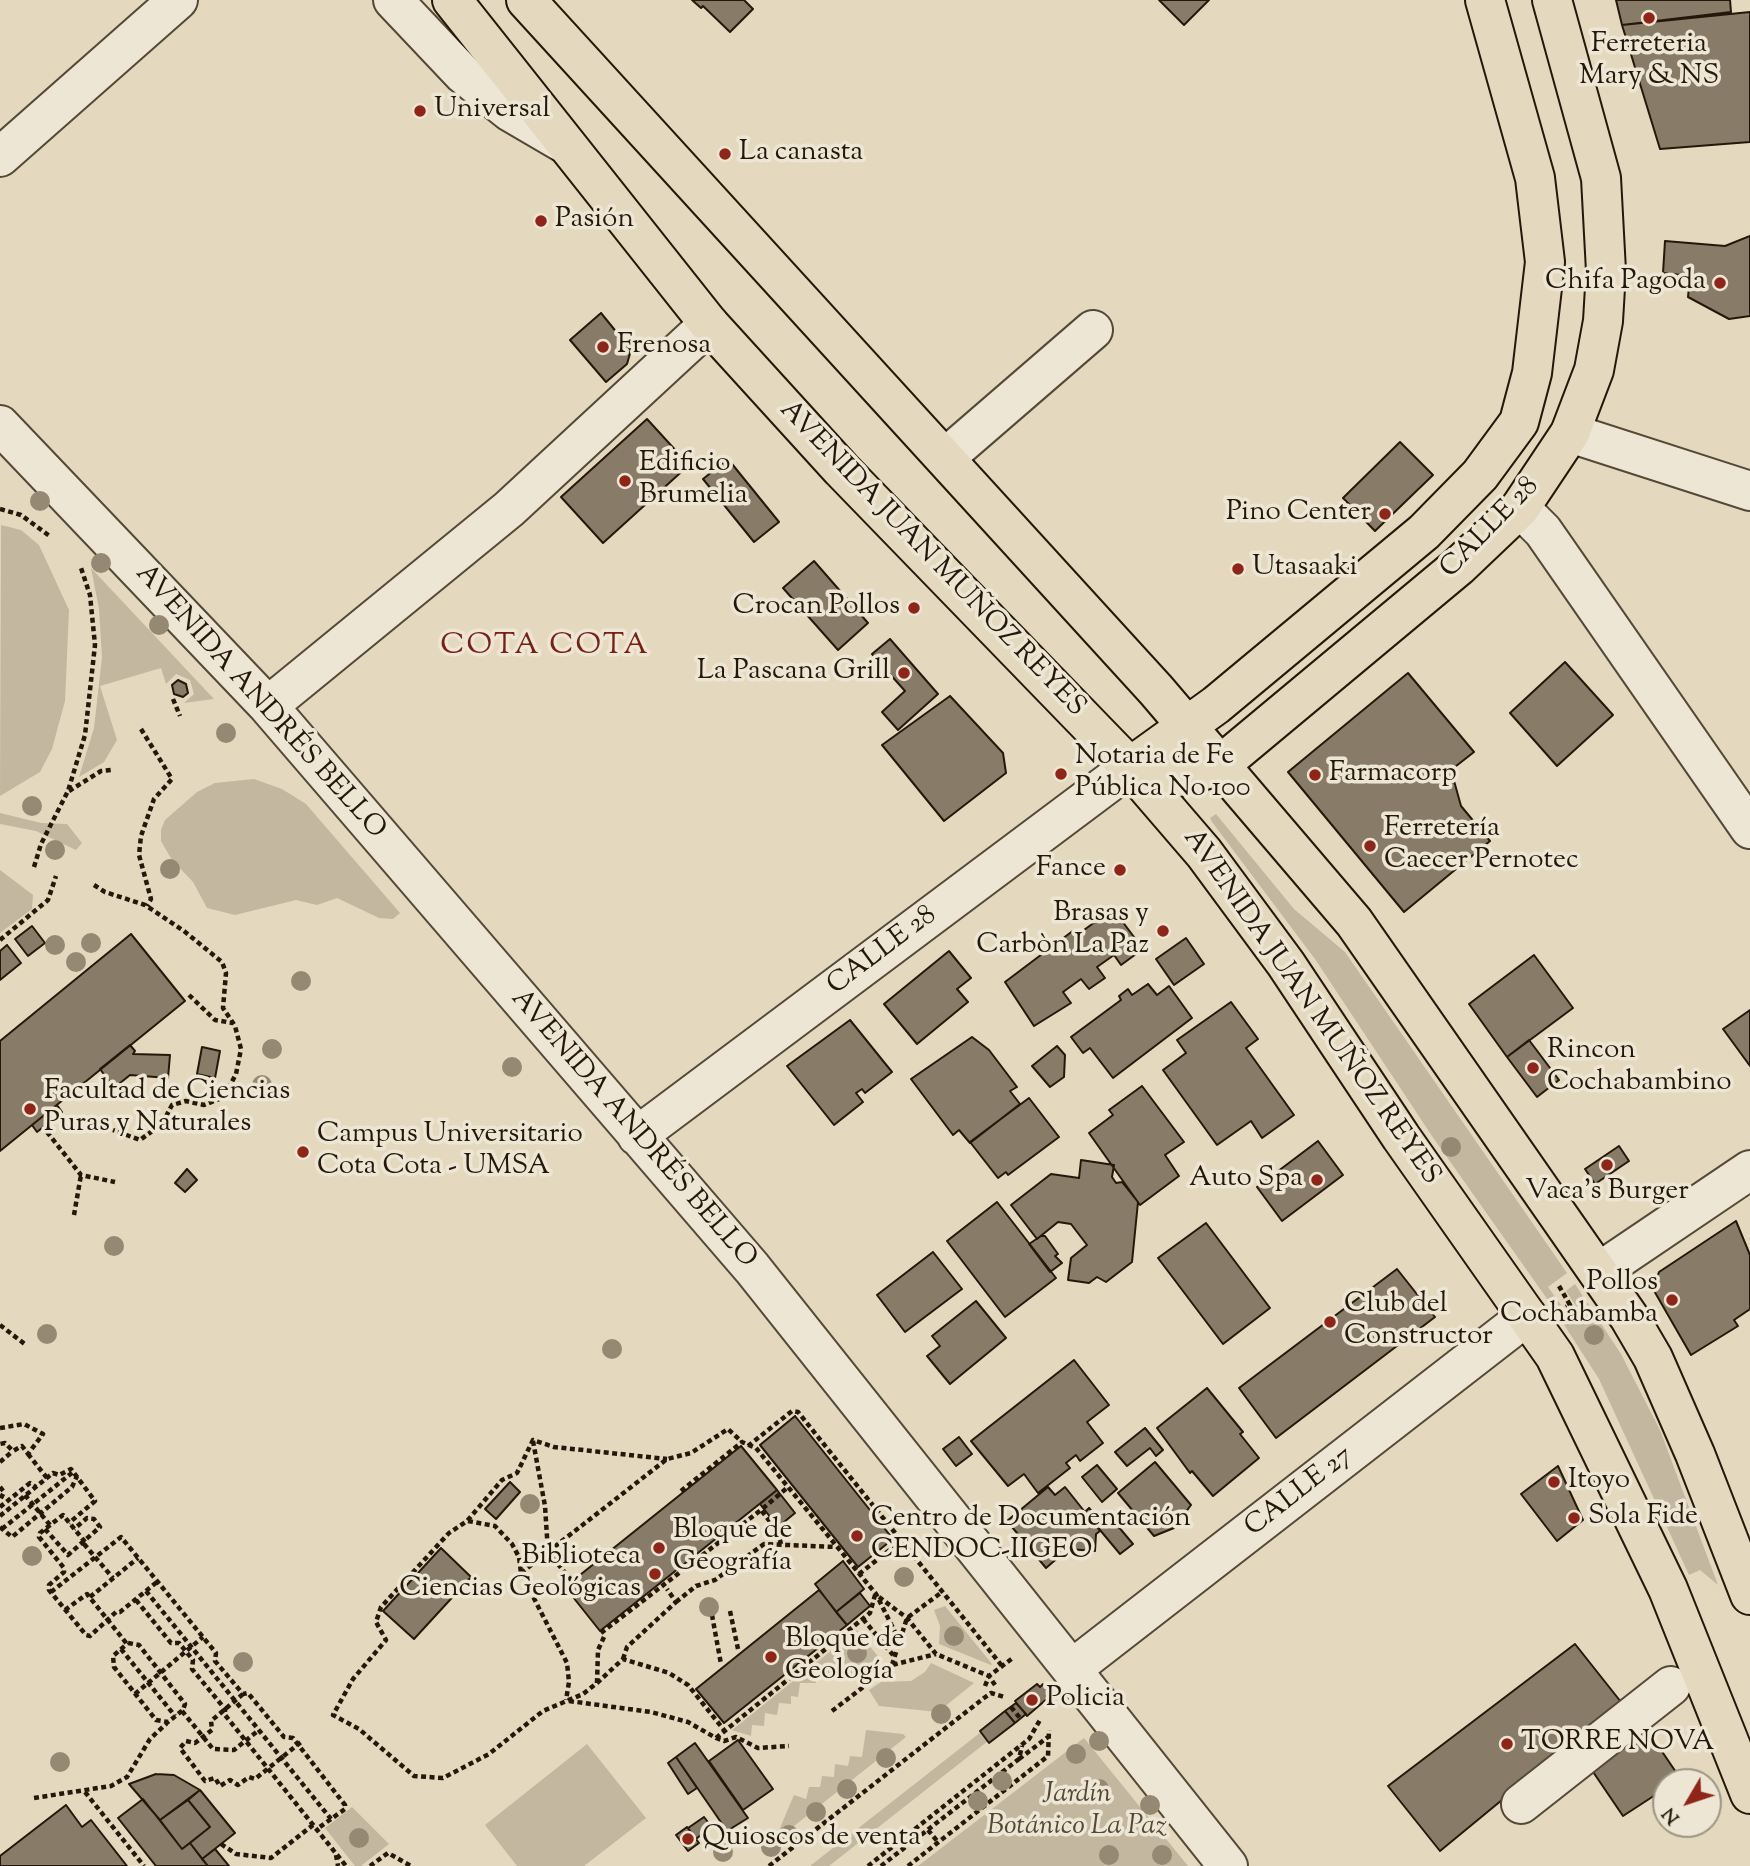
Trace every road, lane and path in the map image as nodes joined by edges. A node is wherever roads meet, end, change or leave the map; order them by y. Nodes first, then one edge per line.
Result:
1 (178, 0) edge
2 (393, 0) edge
3 (452, 0) edge
4 (526, 0) edge
5 (1485, 0) edge
6 (1552, 0) edge
7 (562, 142) junction
8 (0, 157) edge
9 (709, 324) junction
10 (1093, 330) dead end
11 (1519, 422) junction
12 (0, 425) edge
13 (1570, 433) junction
14 (945, 458) junction
15 (1480, 475) junction
16 (1750, 491) edge
17 (1520, 508) junction
18 (0, 509) edge
19 (53, 539) dead end
20 (76, 562) dead end
21 (173, 699) dead end
22 (268, 706) junction
23 (180, 716) dead end
24 (1187, 727) junction
25 (141, 729) dead end
26 (1219, 766) junction
27 (1130, 767) junction
28 (111, 770) dead end
29 (68, 791) junction
30 (1750, 829) edge
31 (34, 867) dead end
32 (56, 876) dead end
33 (94, 885) dead end
34 (147, 906) junction
35 (0, 940) edge
36 (189, 995) dead end
37 (233, 1023) junction
38 (113, 1129) dead end
39 (47, 1132) dead end
40 (637, 1136) junction
41 (1750, 1170) edge
42 (81, 1175) junction
43 (115, 1182) dead end
44 (74, 1215) dead end
45 (1599, 1272) junction
46 (1527, 1316) junction
47 (0, 1325) edge
48 (26, 1345) dead end
49 (0, 1429) edge
50 (533, 1440) junction
51 (743, 1442) junction
52 (0, 1444) edge
53 (748, 1446) junction
54 (13, 1451) junction
55 (28, 1454) junction
56 (667, 1459) junction
57 (0, 1462) edge
58 (75, 1474) junction
59 (47, 1478) junction
60 (0, 1487) edge
61 (36, 1487) junction
62 (788, 1487) junction
63 (681, 1491) dead end
64 (26, 1495) junction
65 (0, 1500) edge
66 (33, 1504) junction
67 (0, 1507) edge
68 (761, 1510) junction
69 (40, 1513) junction
70 (0, 1516) edge
71 (467, 1521) junction
72 (69, 1523) junction
73 (47, 1527) junction
74 (1, 1528) edge
75 (74, 1529) junction
76 (901, 1541) junction
77 (85, 1543) junction
78 (781, 1544) junction
79 (836, 1547) junction
80 (548, 1552) junction
81 (94, 1557) junction
82 (138, 1558) junction
83 (521, 1573) junction
84 (859, 1574) junction
85 (113, 1578) junction
86 (572, 1581) dead end
87 (158, 1582) junction
88 (667, 1589) dead end
89 (146, 1591) junction
90 (51, 1592) junction
91 (942, 1592) junction
92 (876, 1594) junction
93 (1750, 1595) edge
94 (90, 1597) junction
95 (135, 1600) junction
96 (676, 1602) junction
97 (65, 1610) junction
98 (730, 1611) dead end
99 (712, 1615) dead end
100 (907, 1618) junction
101 (107, 1619) junction
102 (863, 1619) junction
103 (203, 1637) junction
104 (898, 1638) junction
105 (127, 1644) junction
106 (192, 1647) junction
107 (121, 1649) junction
108 (738, 1649) dead end
109 (187, 1652) junction
110 (936, 1654) junction
111 (1018, 1654) dead end
112 (892, 1655) junction
113 (623, 1659) junction
114 (721, 1664) dead end
115 (892, 1665) junction
116 (1002, 1666) junction
117 (1072, 1669) junction
118 (161, 1672) junction
119 (989, 1676) junction
120 (148, 1683) junction
121 (597, 1683) junction
122 (995, 1685) dead end
123 (985, 1686) dead end
124 (1671, 1686) dead end
125 (135, 1694) junction
126 (243, 1694) junction
127 (1004, 1698) dead end
128 (235, 1701) junction
129 (566, 1701) junction
130 (1011, 1707) dead end
131 (225, 1709) junction
132 (182, 1711) junction
133 (832, 1711) dead end
134 (176, 1716) junction
135 (1020, 1718) dead end
136 (1040, 1720) dead end
137 (167, 1722) junction
138 (259, 1730) junction
139 (724, 1730) junction
140 (203, 1737) junction
141 (716, 1738) junction
142 (246, 1741) junction
143 (299, 1743) junction
144 (1022, 1745) junction
145 (789, 1746) dead end
146 (281, 1757) junction
147 (1019, 1759) junction
148 (268, 1768) junction
149 (85, 1791) junction
150 (1750, 1794) edge
151 (34, 1798) dead end
152 (1521, 1804) dead end
153 (331, 1819) junction
154 (315, 1827) junction
155 (928, 1830) junction
156 (938, 1842) junction
157 (221, 1844) dead end
158 (336, 1854) junction
159 (144, 1866) edge
160 (338, 1866) edge
161 (346, 1866) edge
162 (370, 1866) edge
163 (411, 1866) edge
164 (769, 1866) edge
165 (868, 1866) edge
166 (881, 1866) edge
167 (908, 1866) edge
168 (1228, 1866) edge

1 - 8 street
2 - 7 street
3 - 7 main road, AVENIDA JUAN MUÑOZ REYES
4 - 14 main road
5 - 11 main road, CALLE 28
6 - 13 main road, CALLE 28
7 - 9 main road, AVENIDA JUAN MUÑOZ REYES
9 - 22 street
9 - 27 main road, AVENIDA JUAN MUÑOZ REYES
10 - 14 street
11 - 13 main road
11 - 15 main road, CALLE 28
12 - 22 street, AVENIDA ANDRÉS BELLO
13 - 16 street
13 - 17 main road, CALLE 28
14 - 24 main road
15 - 17 main road
15 - 24 main road, CALLE 28
17 - 26 main road, CALLE 28
17 - 30 street
18 - 19 path
20 - 29 path
21 - 23 path
22 - 40 street, AVENIDA ANDRÉS BELLO
24 - 26 main road
24 - 27 main road, CALLE 28
25 - 34 path
26 - 27 main road
26 - 45 main road
27 - 40 street, CALLE 28
27 - 46 main road, AVENIDA JUAN MUÑOZ REYES
28 - 29 path
29 - 31 path
32 - 35 path
33 - 34 path
34 - 37 path
36 - 37 path
37 - 38 path
39 - 42 path
40 - 117 street, AVENIDA ANDRÉS BELLO
41 - 45 street
42 - 43 path
42 - 44 path
45 - 93 main road
46 - 117 street, CALLE 27
46 - 150 main road, AVENIDA JUAN MUÑOZ REYES
47 - 48 path
49 - 55 path
50 - 56 path
50 - 71 path
50 - 80 path
51 - 53 path
51 - 56 path
51 - 63 path
52 - 54 path
53 - 62 path
53 - 76 path
54 - 55 path
54 - 57 path
55 - 59 path
56 - 80 path
58 - 59 path
58 - 66 path
58 - 69 path
58 - 72 path
59 - 61 path
60 - 65 path
61 - 64 path
61 - 67 path
62 - 68 path
62 - 79 path
64 - 66 path
64 - 70 path
66 - 69 path
66 - 74 path
68 - 78 path
68 - 121 path
69 - 73 path
69 - 74 path
71 - 83 path
71 - 129 path
72 - 73 path
72 - 75 path
73 - 77 path
73 - 90 path
75 - 77 path
75 - 77 path
76 - 84 path
76 - 91 path
77 - 81 path
78 - 79 path
78 - 96 path
79 - 84 path
80 - 83 path
80 - 86 path
81 - 82 path
81 - 85 path
81 - 90 path
82 - 85 path
82 - 87 path
83 - 129 path
84 - 92 path
85 - 94 path
87 - 89 path
87 - 103 path
88 - 96 path
89 - 95 path
89 - 106 path
90 - 97 path
91 - 100 path
91 - 116 path
92 - 100 path
92 - 102 path
92 - 104 path
94 - 97 path
94 - 101 path
95 - 101 path
95 - 109 path
96 - 113 path
97 - 101 path
98 - 108 path
99 - 114 path
100 - 104 path
100 - 110 path
101 - 105 path
102 - 112 path
102 - 139 path
103 - 106 path
103 - 126 path
104 - 112 path
105 - 107 path
105 - 118 path
106 - 109 path
106 - 128 path
107 - 120 path
107 - 125 path
109 - 118 path
109 - 131 path
110 - 115 path
110 - 119 path
111 - 116 path
112 - 115 path
113 - 121 path
113 - 139 path
115 - 133 path
116 - 119 path
117 - 168 street, AVENIDA ANDRÉS BELLO
118 - 120 path
118 - 132 path
119 - 122 path
119 - 123 path
120 - 125 path
120 - 134 path
121 - 129 path
124 - 152 street
125 - 137 path
126 - 128 path
126 - 143 path
127 - 164 path
128 - 131 path
128 - 138 path
129 - 141 path
130 - 135 path
131 - 140 path
131 - 142 path
132 - 134 path
132 - 140 path
134 - 137 path
136 - 144 path
137 - 149 path
138 - 142 path
138 - 146 path
139 - 141 path
140 - 142 path
140 - 148 path
141 - 145 path
142 - 148 path
143 - 146 path
143 - 153 path
144 - 147 path
144 - 165 path
146 - 148 path
146 - 153 path
147 - 155 path
147 - 156 path
148 - 154 path
149 - 151 path
149 - 159 path
153 - 154 path
154 - 157 path
154 - 158 path
155 - 156 path
155 - 166 path
156 - 167 path
158 - 160 path
158 - 161 path
162 - 163 path

